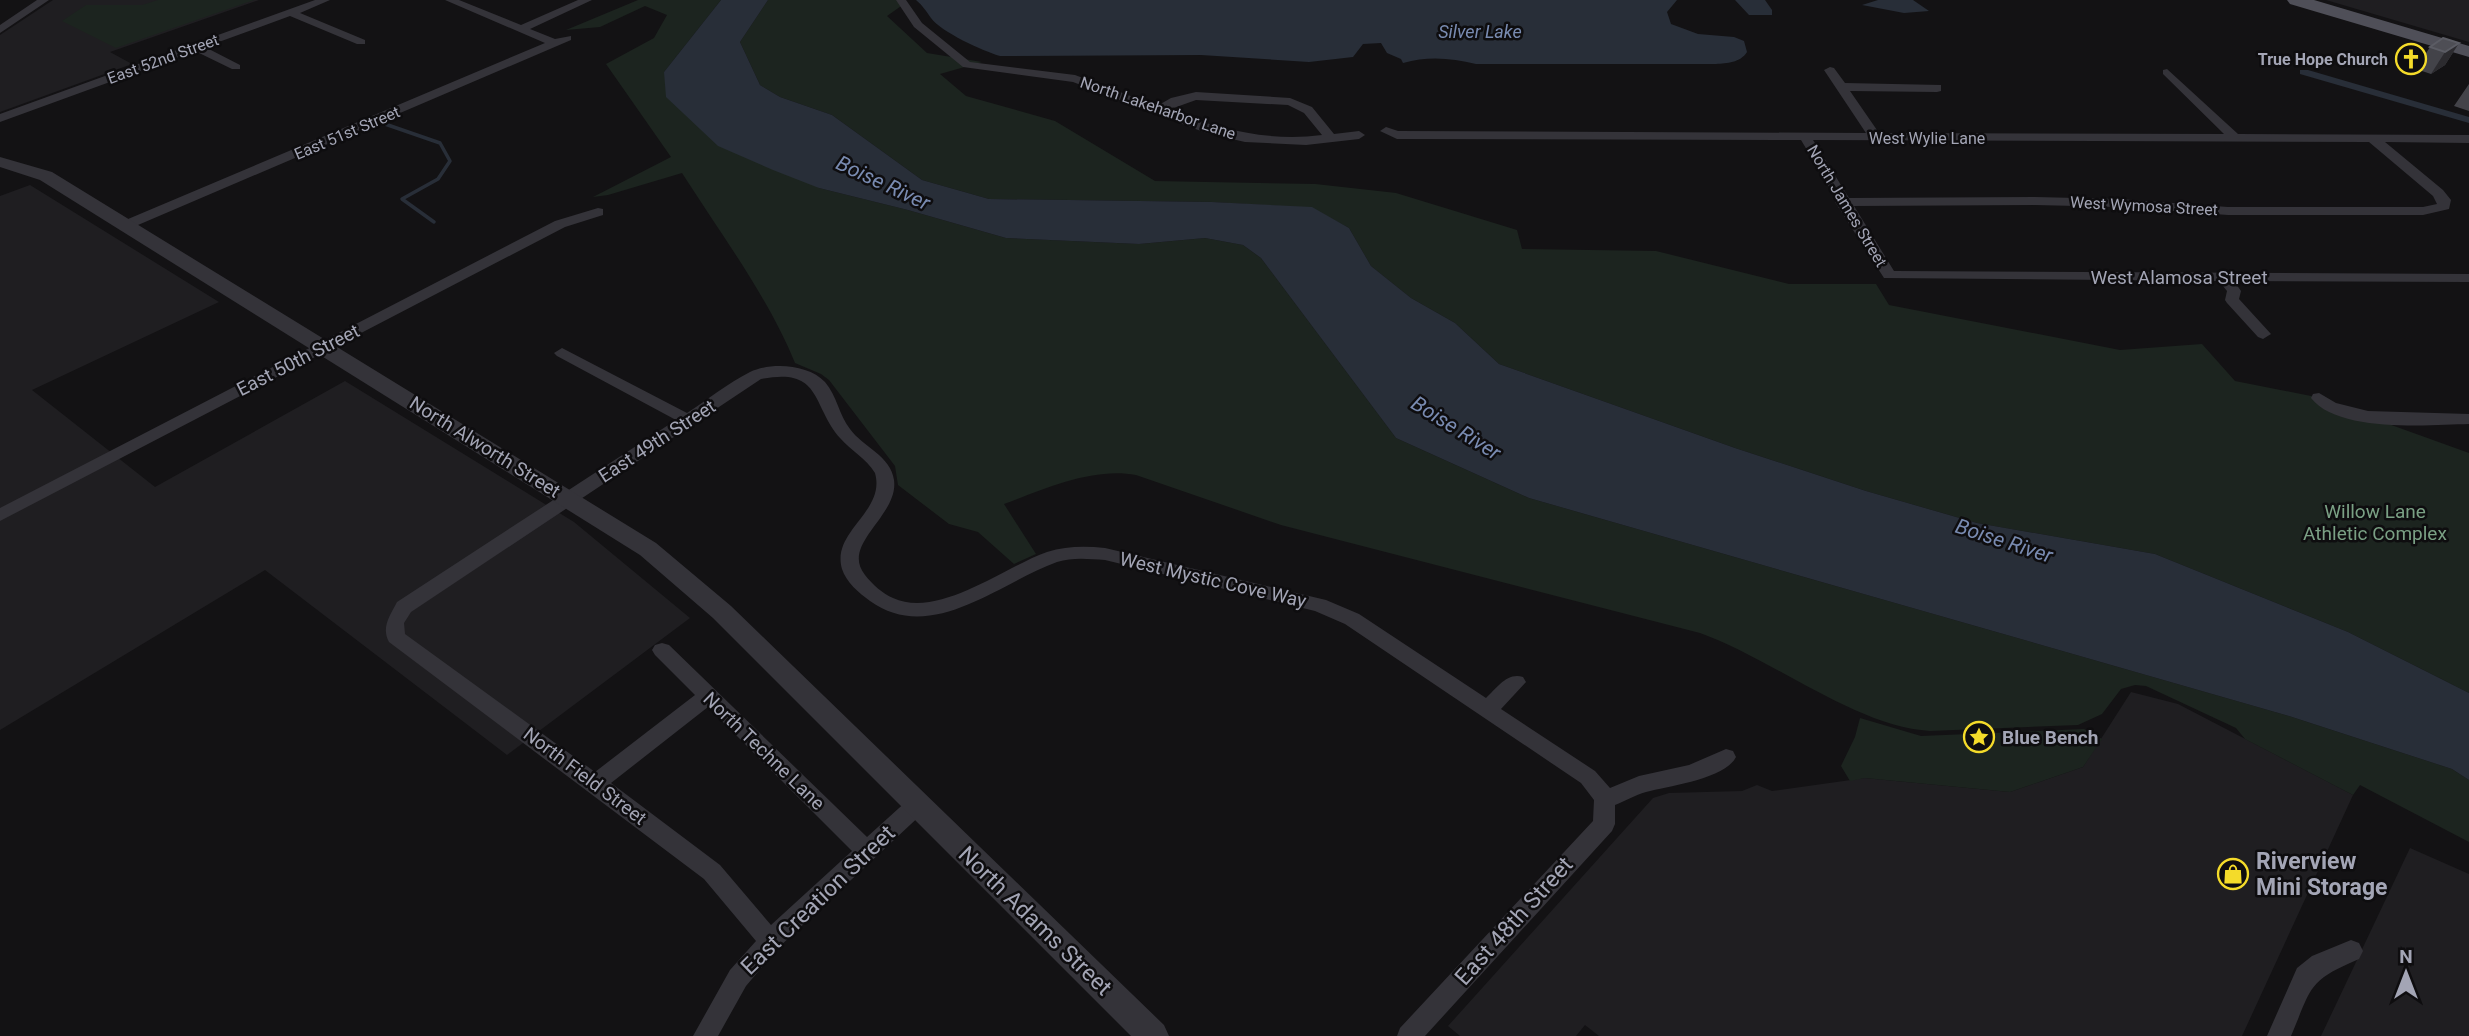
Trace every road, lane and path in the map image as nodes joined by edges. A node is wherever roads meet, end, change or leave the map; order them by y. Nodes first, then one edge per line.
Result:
1 (44, 0) edge
2 (325, 0) edge
3 (450, 0) edge
4 (587, 0) edge
5 (901, 0) edge
6 (2297, 0) edge
7 (291, 13) junction
8 (521, 29) junction
9 (0, 30) edge
10 (360, 42) dead end
11 (196, 47) junction
12 (2469, 52) edge
13 (236, 67) dead end
14 (1830, 70) dead end
15 (2167, 72) dead end
16 (1841, 87) junction
17 (1937, 88) dead end
18 (1159, 110) junction
19 (0, 118) edge
20 (1386, 131) dead end
21 (1359, 135) dead end
22 (1805, 137) junction
23 (1875, 138) junction
24 (1332, 139) junction
25 (2236, 139) junction
26 (2373, 139) junction
27 (2469, 139) edge
28 (0, 162) edge
29 (1842, 202) junction
30 (598, 212) dead end
31 (126, 225) junction
32 (1889, 275) joint
33 (2224, 278) junction
34 (2469, 278) edge
35 (2263, 334) dead end
36 (324, 346) junction
37 (562, 353) dead end
38 (789, 370) joint
39 (2319, 398) dead end
40 (2469, 419) edge
41 (688, 421) junction
42 (569, 498) junction
43 (0, 515) edge
44 (395, 623) joint
45 (662, 650) dead end
46 (1516, 682) dead end
47 (708, 696) junction
48 (1489, 708) junction
49 (1726, 757) dead end
50 (596, 783) junction
51 (1605, 800) junction
52 (917, 806) junction
53 (867, 851) junction
54 (770, 941) junction
55 (2350, 951) dead end
56 (705, 1036) edge
57 (1153, 1036) edge
58 (1409, 1036) edge
59 (2279, 1036) edge

1 - 9 street
2 - 7 street, East 52nd Street
3 - 8 street
4 - 8 street
5 - 18 street, North Lakeharbor Lane
6 - 12 main road
7 - 10 street
7 - 11 street, East 52nd Street
8 - 31 street, East 51st Street
11 - 13 street
11 - 19 street, East 52nd Street
14 - 16 street
15 - 25 street
16 - 17 street
16 - 23 street
18 - 24 street, North Lakeharbor Lane
18 - 24 street
20 - 22 street, West Wylie Lane
21 - 24 street, North Lakeharbor Lane
22 - 23 street, West Wylie Lane
22 - 29 street, North James Street
23 - 25 street, West Wylie Lane
25 - 26 street, West Wylie Lane
26 - 27 street, West Wylie Lane
26 - 29 street, West Wymosa Street
28 - 31 street, North Alworth Street
29 - 32 street, North James Street
30 - 36 street, East 50th Street
31 - 36 street, North Alworth Street
32 - 33 street, West Alamosa Street
33 - 34 street, West Alamosa Street
33 - 35 street
36 - 42 street, North Alworth Street
36 - 43 street, East 50th Street
37 - 41 street
38 - 41 street, East 49th Street
38 - 48 street, West Mystic Cove Way
39 - 40 street
41 - 42 street, East 49th Street
42 - 44 street, East 49th Street
42 - 52 street, North Alworth Street
44 - 50 street, North Field Street
45 - 47 street, North Techne Lane
46 - 48 street
47 - 50 street
47 - 53 street, North Techne Lane
48 - 51 street, West Mystic Cove Way
49 - 51 street
50 - 54 street, North Field Street
51 - 58 street, East 48th Street
52 - 53 street, East Creation Street
52 - 57 street, North Adams Street
53 - 54 street, East Creation Street
54 - 56 street, East Creation Street
55 - 59 street

